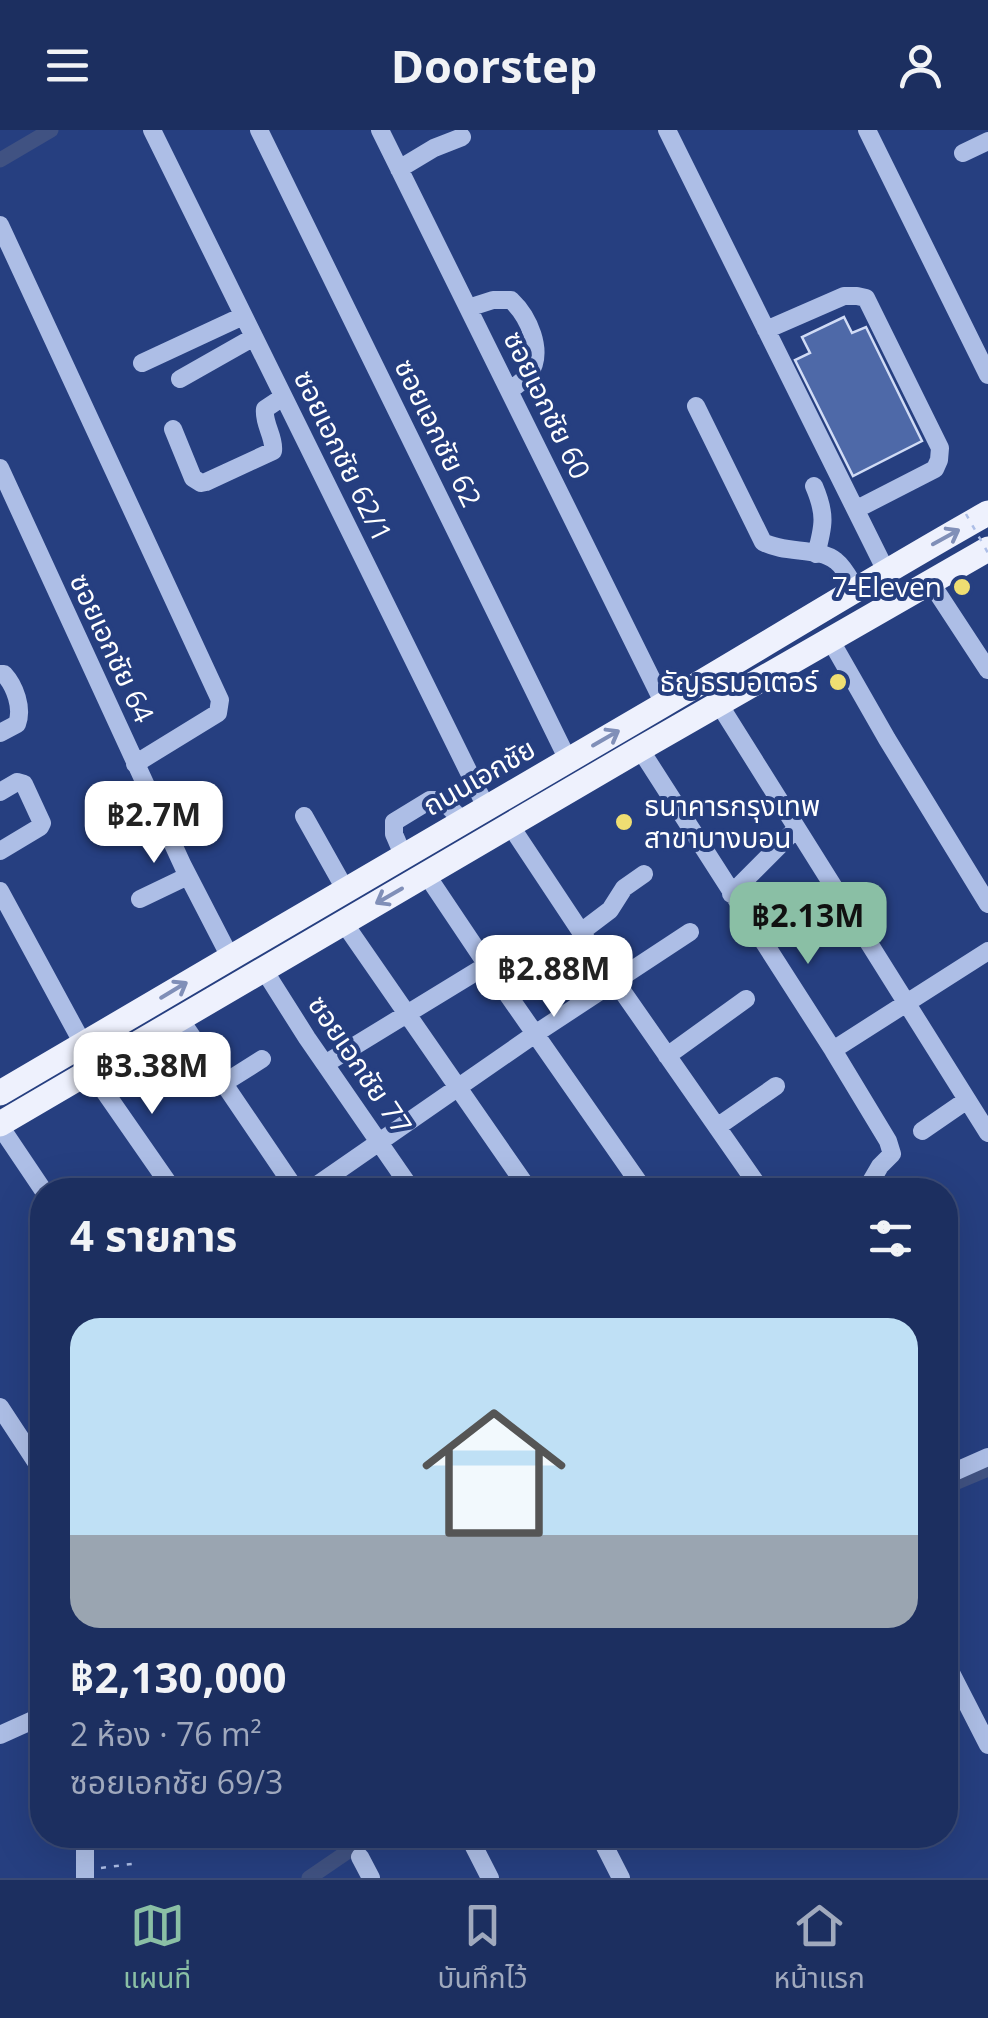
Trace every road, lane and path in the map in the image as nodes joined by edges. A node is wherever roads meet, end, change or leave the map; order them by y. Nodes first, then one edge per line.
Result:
1 (152, 130) edge
2 (259, 130) edge
3 (380, 130) edge
4 (666, 130) edge
5 (866, 130) edge
6 (462, 137) dead end
7 (988, 142) edge
8 (963, 154) dead end
9 (400, 169) junction
10 (2, 232) edge
11 (468, 308) junction
12 (243, 316) junction
13 (766, 330) junction
14 (254, 337) junction
15 (142, 363) dead end
16 (988, 374) edge
17 (180, 379) dead end
18 (510, 390) junction
19 (283, 396) junction
20 (696, 406) dead end
21 (173, 429) dead end
22 (0, 468) edge
23 (814, 486) dead end
24 (856, 510) junction
25 (977, 514) edge
26 (988, 551) edge
27 (816, 554) junction
28 (886, 571) junction
29 (931, 583) junction
30 (856, 590) junction
31 (831, 641) junction
32 (988, 670) edge
33 (0, 674) edge
34 (664, 704) junction
35 (719, 704) junction
36 (0, 733) edge
37 (640, 750) junction
38 (568, 760) junction
39 (135, 764) junction
40 (0, 792) edge
41 (486, 807) junction
42 (304, 816) dead end
43 (510, 825) junction
44 (796, 829) junction
45 (0, 851) edge
46 (426, 874) junction
47 (644, 874) dead end
48 (188, 876) junction
49 (345, 889) junction
50 (0, 891) edge
51 (732, 894) junction
52 (140, 899) dead end
53 (988, 904) edge
54 (344, 923) junction
55 (283, 926) junction
56 (580, 932) junction
57 (690, 932) dead end
58 (297, 950) junction
59 (988, 951) edge
60 (230, 957) junction
61 (486, 965) junction
62 (264, 970) junction
63 (616, 982) junction
64 (746, 999) dead end
65 (906, 1002) junction
66 (408, 1014) junction
67 (180, 1019) junction
68 (535, 1034) junction
69 (83, 1044) junction
70 (832, 1050) junction
71 (667, 1056) junction
72 (262, 1059) dead end
73 (324, 1064) junction
74 (91, 1072) junction
75 (224, 1084) junction
76 (776, 1086) dead end
77 (457, 1087) junction
78 (0, 1093) edge
79 (968, 1100) junction
80 (0, 1125) edge
81 (717, 1127) junction
82 (922, 1132) dead end
83 (988, 1132) edge
84 (380, 1143) junction
85 (35, 1178) edge
86 (165, 1178) edge
87 (288, 1178) edge
88 (328, 1178) edge
89 (404, 1178) edge
90 (521, 1178) edge
91 (636, 1178) edge
92 (753, 1178) edge
93 (873, 1178) edge
94 (1, 1411) edge
95 (30, 1453) edge
96 (988, 1457) edge
97 (958, 1470) edge
98 (958, 1686) edge
99 (30, 1722) edge
100 (0, 1736) edge
101 (988, 1745) edge
102 (85, 1848) edge
103 (475, 1848) edge
104 (606, 1848) edge
105 (360, 1858) dead end
106 (139, 1862) dead end
107 (85, 1874) edge
108 (371, 1878) edge
109 (490, 1878) edge
110 (621, 1878) edge

1 - 12 street, ซอยเอกชัย 62/1
2 - 38 street, ซอยเอกชัย 62
3 - 9 street, ซอยเอกชัย 60
4 - 13 street
5 - 16 street
6 - 9 street
7 - 8 street
9 - 11 street, ซอยเอกชัย 60
10 - 39 street
11 - 18 street, ซอยเอกชัย 60
11 - 18 street
12 - 14 street, ซอยเอกชัย 62/1
12 - 15 street
13 - 24 street
13 - 24 street
14 - 17 street
14 - 19 street, ซอยเอกชัย 62/1
18 - 34 street, ซอยเอกชัย 60
19 - 21 street
19 - 41 street, ซอยเอกชัย 62/1
20 - 27 street
22 - 39 street, ซอยเอกชัย 64
23 - 27 street
24 - 28 street
25 - 26 path, bridge
28 -> 25 main road, ถนนเอกชัย
26 - 29 main road, ถนนเอกชัย
27 - 30 street
28 - 30 main road, ถนนเอกชัย
29 - 31 main road, ถนนเอกชัย
29 - 32 street
30 - 34 main road, ถนนเอกชัย
31 - 35 main road, ถนนเอกชัย
31 - 53 street
33 - 36 street
38 -> 34 main road, ถนนเอกชัย
35 - 37 main road, ถนนเอกชัย
35 - 44 street
37 - 43 main road, ถนนเอกชัย
37 - 51 street
38 - 41 main road, ถนนเอกชัย
39 - 48 street, ซอยเอกชัย 64
40 - 45 street
41 - 49 main road, ถนนเอกชัย
42 - 49 street
43 - 46 main road, ถนนเอกชัย
43 - 56 street
44 - 51 street
44 - 65 street
46 -> 54 main road, ถนนเอกชัย
46 - 61 street
47 - 56 street
48 - 52 street
48 - 60 street, ซอยเอกชัย 64
49 - 55 main road, ถนนเอกชัย
50 - 69 street
51 - 70 street
54 - 58 main road, ถนนเอกชัย
54 - 66 street
55 - 58 main road
55 - 60 main road, ถนนเอกชัย
56 - 63 street
57 - 63 street
58 - 62 main road, ถนนเอกชัย
59 - 65 street
69 -> 60 main road, ถนนเอกชัย
61 - 66 street
61 - 68 street
62 - 67 main road, ถนนเอกชัย
62 - 73 street, ซอยเอกชัย 77
63 - 68 street
63 - 71 street
64 - 71 street
65 - 70 street
65 - 79 street
66 - 73 street
66 - 77 street
67 - 74 main road, ถนนเอกชัย
67 - 75 street
68 - 77 street
68 - 91 street
69 - 78 main road, ถนนเอกชัย
70 - 93 street
71 - 81 street
72 - 75 street
73 - 84 street, ซอยเอกชัย 77
74 - 80 main road, ถนนเอกชัย
74 - 86 street
75 - 87 street
76 - 81 street
77 - 84 street
77 - 90 street
79 - 82 street
79 - 83 street
80 - 85 street
81 - 92 street
84 - 88 street
84 - 89 street, ซอยเอกชัย 77
94 - 95 street
96 - 97 street
98 - 101 street
99 - 100 street
102 - 107 street
103 - 109 street
104 - 110 street
105 - 108 street
106 - 107 path

